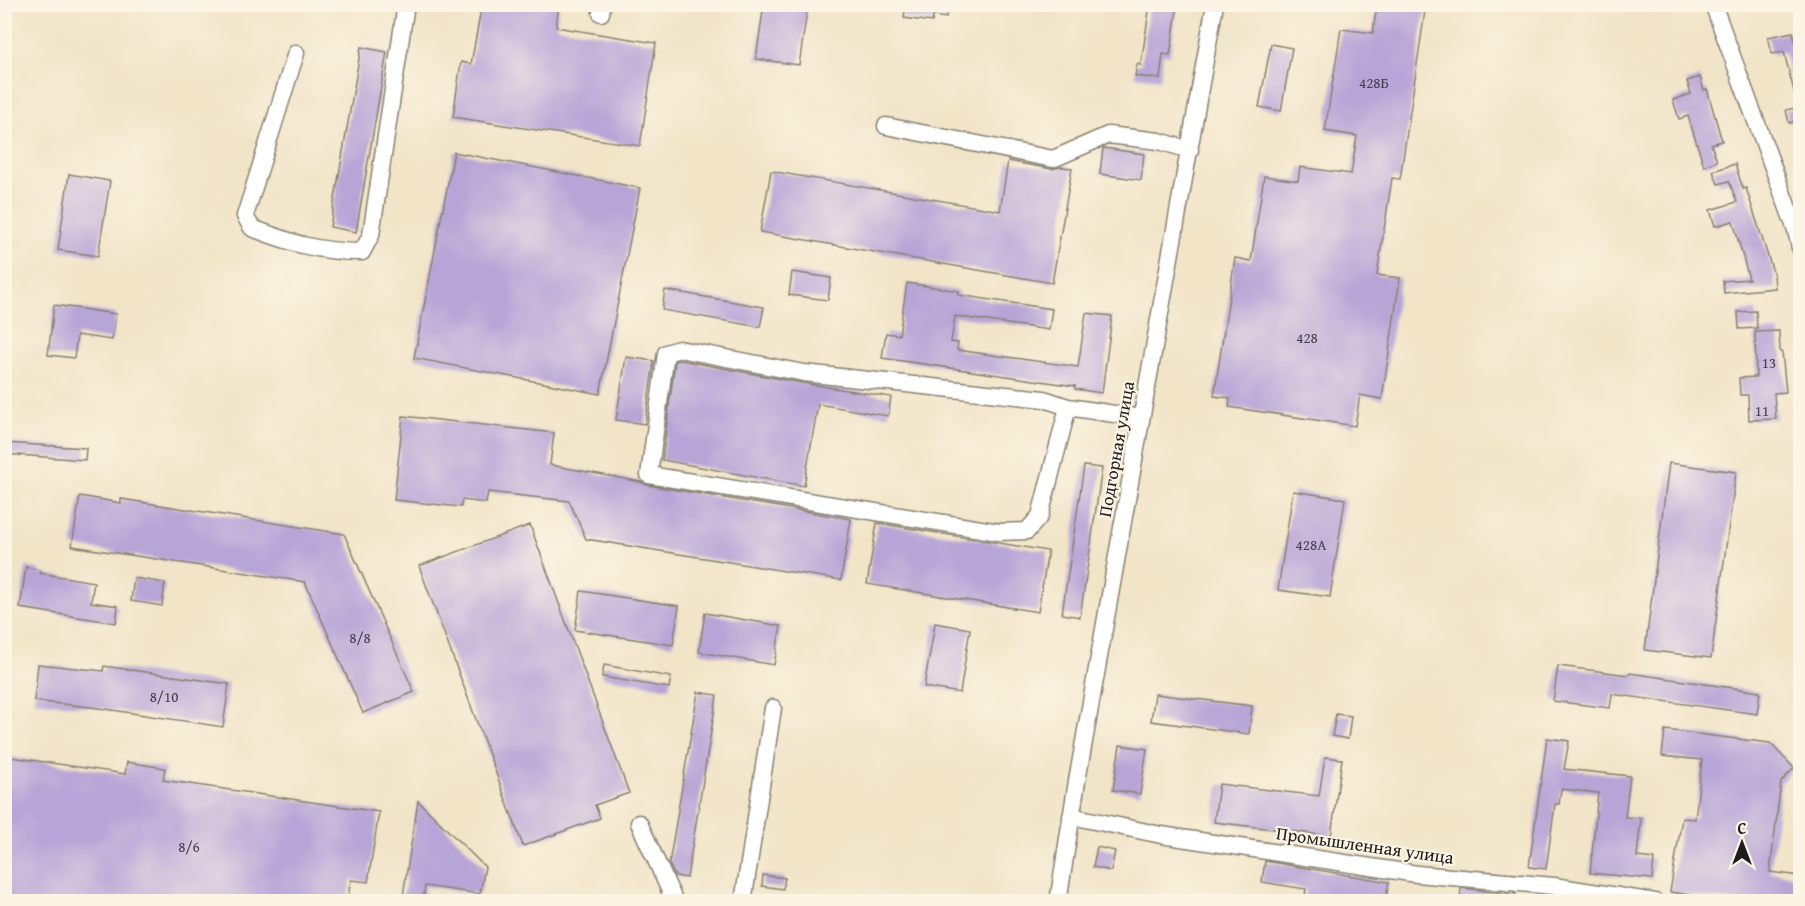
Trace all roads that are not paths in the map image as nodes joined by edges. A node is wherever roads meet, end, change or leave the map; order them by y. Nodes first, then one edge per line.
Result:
1 (406, 4) edge
2 (1215, 4) edge
3 (1713, 4) edge
4 (296, 53) dead end
5 (886, 126) dead end
6 (1190, 150) junction
7 (1800, 248) edge
8 (1068, 407) junction
9 (1142, 418) junction
10 (773, 708) dead end
11 (1071, 816) junction
12 (639, 823) dead end
13 (675, 902) edge
14 (743, 902) edge
15 (1058, 902) edge
16 (1654, 902) edge

1 - 4 street
2 - 6 street, Подгорная улица
3 - 7 street
5 - 6 street
6 - 9 street, Подгорная улица
8 - 8 street
8 - 9 street
9 - 11 street, Подгорная улица
10 - 14 street
11 - 15 street, Подгорная улица
11 - 16 street, Промышленная улица
12 - 13 street

